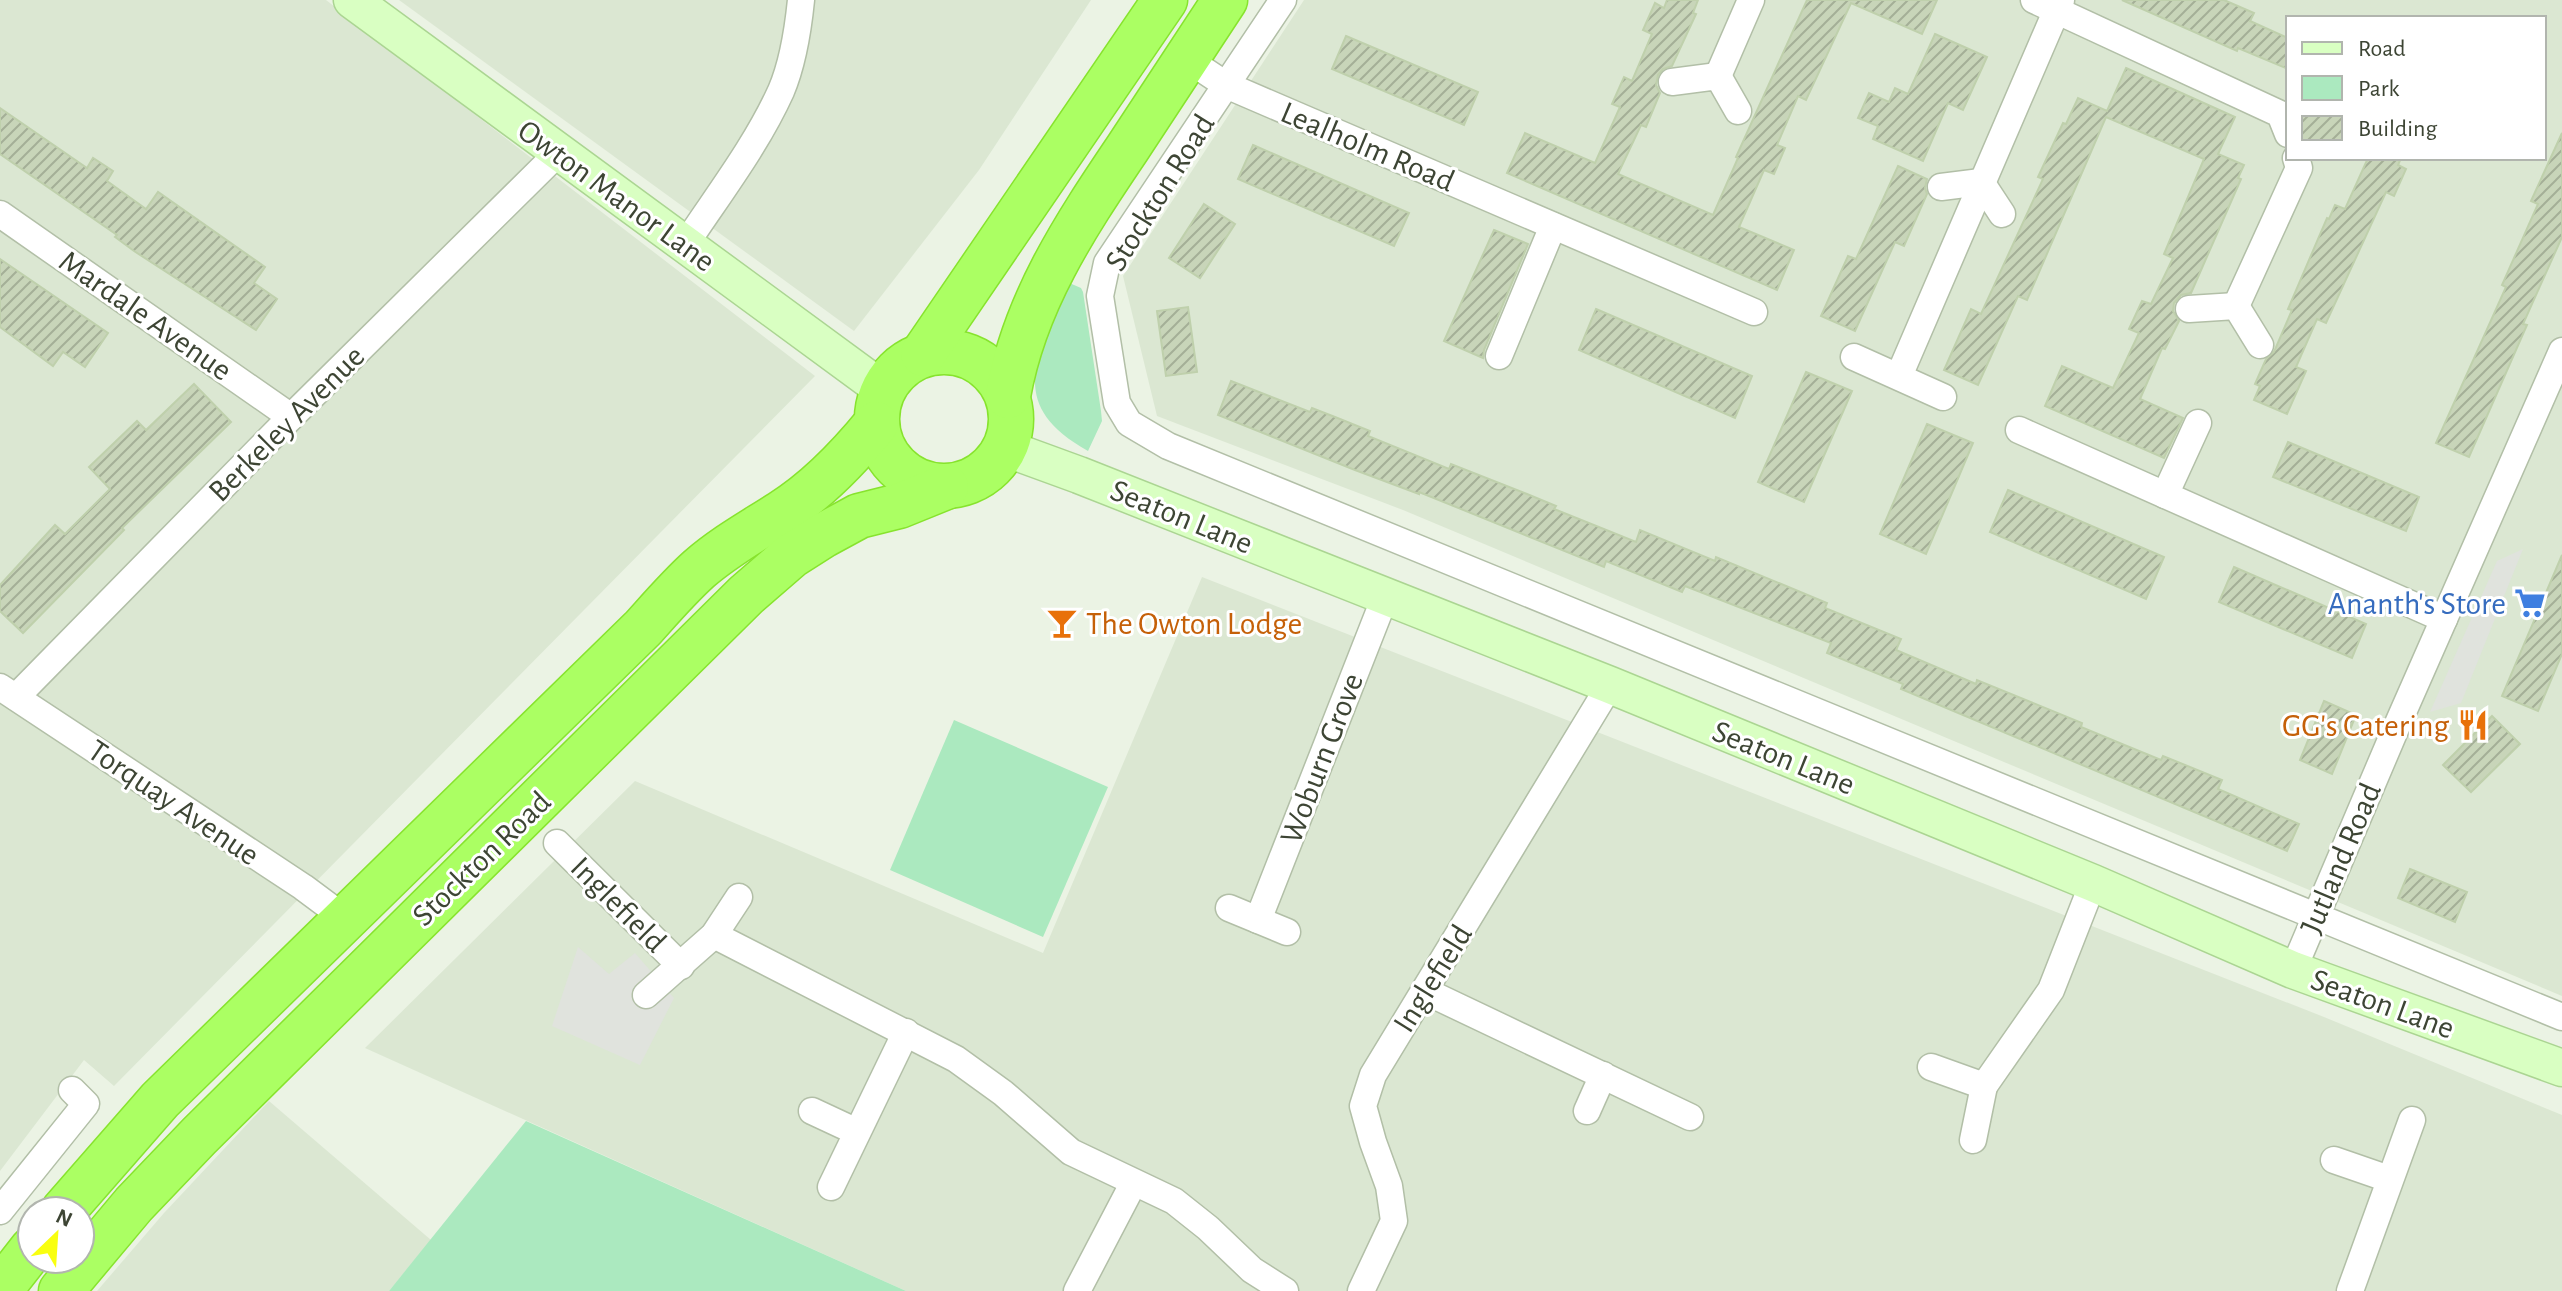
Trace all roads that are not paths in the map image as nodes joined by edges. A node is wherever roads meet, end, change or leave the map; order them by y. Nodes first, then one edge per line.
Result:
1 (352, 0) edge
2 (801, 0) edge
3 (1165, 0) edge
4 (1225, 0) edge
5 (1283, 0) edge
6 (1751, 0) edge
7 (2051, 4) edge
8 (1187, 59) junction
9 (1718, 76) junction
10 (1672, 82) dead end
11 (1226, 85) junction
12 (1738, 111) dead end
13 (2286, 129) edge
14 (559, 152) junction
15 (2297, 160) edge
16 (1981, 182) junction
17 (1941, 187) dead end
18 (0, 214) edge
19 (2002, 214) dead end
20 (1553, 226) junction
21 (685, 245) junction
22 (2236, 306) junction
23 (2189, 309) dead end
24 (1754, 312) dead end
25 (2260, 345) dead end
26 (2562, 351) edge
27 (923, 354) junction
28 (1499, 356) dead end
29 (1854, 357) dead end
30 (1899, 376) junction
31 (1008, 396) junction
32 (1943, 397) dead end
33 (1117, 403) joint
34 (879, 406) junction
35 (291, 417) junction
36 (2198, 423) dead end
37 (2019, 430) dead end
38 (1005, 448) junction
39 (946, 487) junction
40 (2165, 495) junction
41 (1385, 597) junction
42 (2444, 619) junction
43 (1610, 685) junction
44 (8, 692) edge
45 (557, 843) dead end
46 (2093, 883) junction
47 (739, 897) dead end
48 (1229, 908) dead end
49 (2316, 915) junction
50 (346, 919) junction
51 (1258, 920) junction
52 (1287, 932) dead end
53 (714, 935) junction
54 (681, 966) junction
55 (2293, 970) junction
56 (1425, 991) junction
57 (646, 995) dead end
58 (2562, 1017) edge
59 (906, 1032) junction
60 (1931, 1067) dead end
61 (2562, 1068) edge
62 (1603, 1075) junction
63 (1984, 1086) junction
64 (72, 1090) dead end
65 (812, 1111) dead end
66 (1587, 1111) dead end
67 (1690, 1117) dead end
68 (2412, 1120) dead end
69 (857, 1132) junction
70 (1973, 1140) dead end
71 (2334, 1160) dead end
72 (2389, 1179) junction
73 (1133, 1184) junction
74 (831, 1187) dead end
75 (77, 1195) edge
76 (0, 1211) edge
77 (16, 1270) edge
78 (0, 1290) edge
79 (61, 1291) edge
80 (1077, 1291) edge
81 (1285, 1291) edge
82 (1361, 1291) edge
83 (2350, 1291) edge

1 - 14 main road, Owton Manor Lane
2 - 21 street
3 - 27 highway
4 - 8 highway, Stockton Road
5 - 11 street, Stockton Road
6 - 9 street
7 - 13 street
7 - 16 street
8 - 11 street, Lealholm Road
8 - 31 highway, Stockton Road
9 - 10 street
9 - 12 street
11 - 20 street, Lealholm Road
11 - 33 street, Stockton Road
14 - 21 main road, Owton Manor Lane
14 - 35 street, Berkeley Avenue
15 - 22 street
16 - 17 street
16 - 19 street
16 - 30 street
18 - 35 street, Mardale Avenue
20 - 24 street, Lealholm Road
20 - 28 street
21 - 34 main road, Owton Manor Lane
22 - 23 street
22 - 25 street
26 - 42 street, Jutland Road
27 - 31 highway
27 - 34 highway
29 - 30 street
30 - 32 street
31 - 38 highway
33 - 49 street, Seaton Lane
34 - 39 highway
34 - 50 highway, Stockton Road
35 - 44 street, Berkeley Avenue
36 - 40 street
37 - 40 street
38 - 39 highway
38 - 41 main road, Seaton Lane
39 - 79 highway, Stockton Road
40 - 42 street
41 - 43 main road, Seaton Lane
41 - 51 street, Woburn Grove
42 - 49 street, Jutland Road
43 - 46 main road, Seaton Lane
43 - 56 street, Inglefield
44 - 50 street, Torquay Avenue
45 - 54 street, Inglefield
46 - 55 main road, Seaton Lane
46 - 63 street
47 - 53 street, Inglefield
48 - 51 street
49 - 55 street, Jutland Road
49 - 58 street, Seaton Lane
50 - 75 highway, Stockton Road
51 - 52 street
53 - 54 street, Inglefield
53 - 59 street, Inglefield
54 - 57 street, Inglefield
55 - 61 main road, Seaton Lane
56 - 62 street
56 - 82 street, Inglefield
59 - 69 street
59 - 73 street, Inglefield
60 - 63 street
62 - 66 street
62 - 67 street
63 - 70 street
64 - 76 street
65 - 69 street
68 - 72 street
69 - 74 street
71 - 72 street
72 - 83 street
73 - 80 street
73 - 81 street, Inglefield
77 - 78 highway

